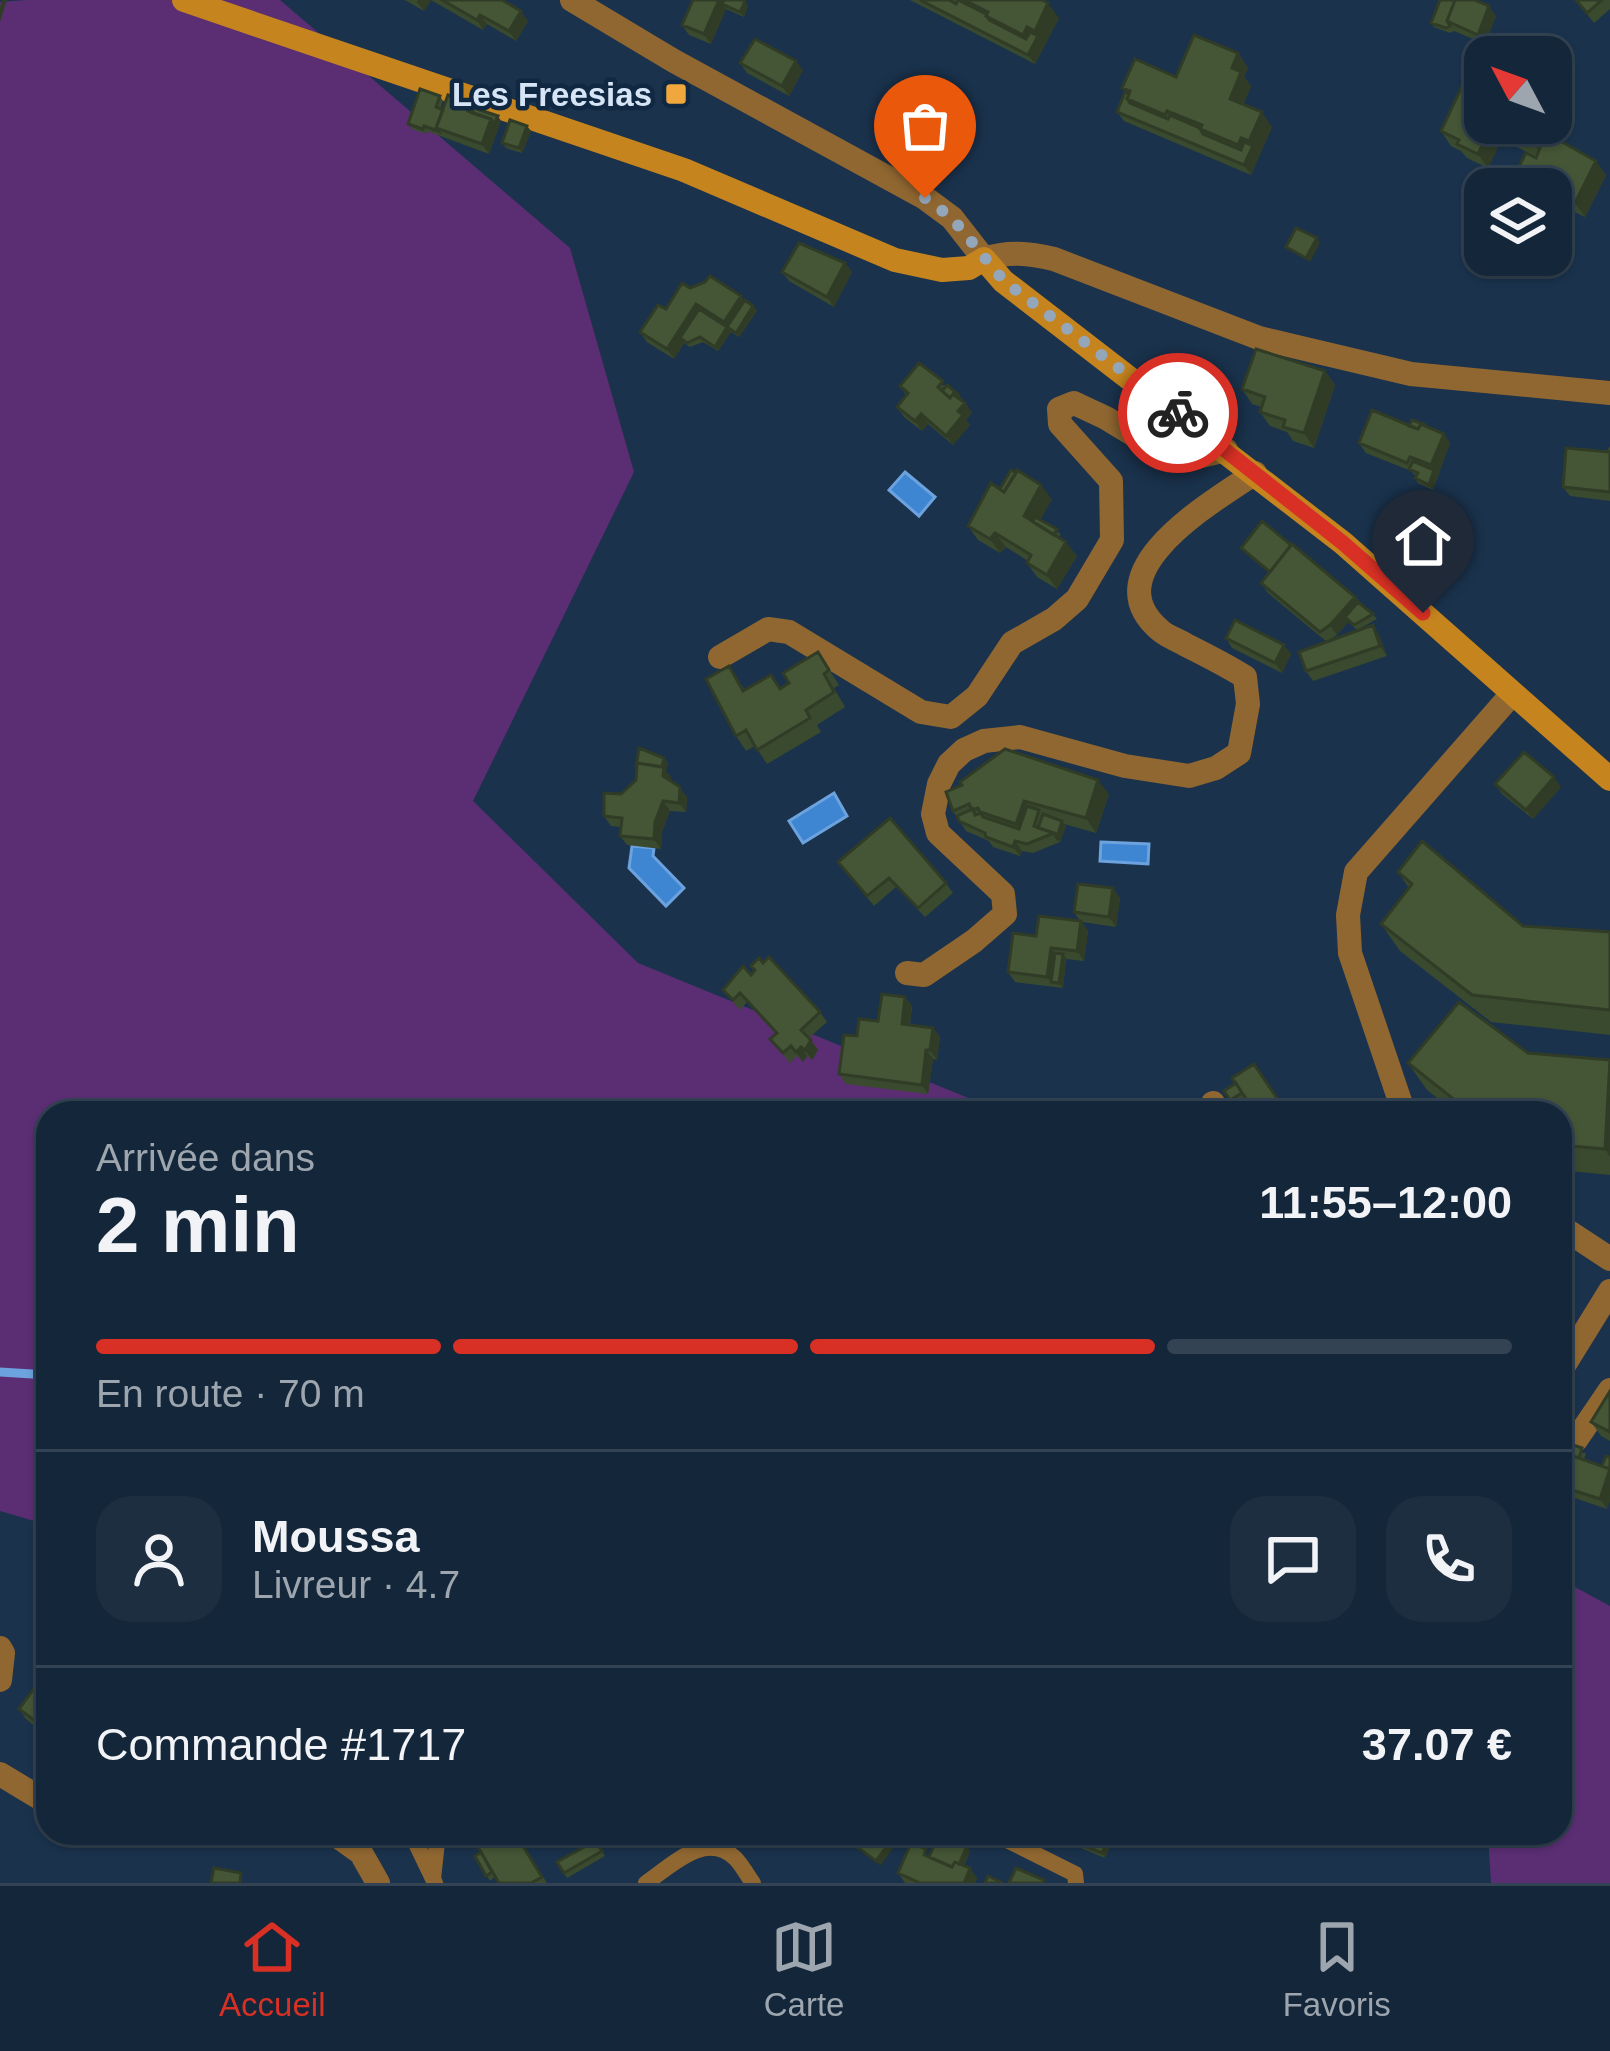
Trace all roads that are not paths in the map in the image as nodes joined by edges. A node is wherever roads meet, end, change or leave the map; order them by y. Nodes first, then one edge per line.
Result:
1 (184, 0) edge
2 (572, 0) edge
3 (984, 259) junction
4 (1610, 393) edge
5 (1226, 450) junction
6 (1255, 473) junction
7 (720, 657) dead end
8 (1512, 694) junction
9 (1610, 779) edge
10 (907, 973) dead end
11 (1400, 1101) edge
12 (1572, 1234) edge
13 (1610, 1259) edge
14 (1610, 1291) edge
15 (1572, 1353) edge
16 (1610, 1390) edge
17 (1572, 1438) edge
18 (0, 1648) edge
19 (0, 1680) edge
20 (0, 1774) edge
21 (36, 1796) edge
22 (350, 1845) edge
23 (417, 1845) edge
24 (437, 1845) edge
25 (1017, 1845) edge
26 (434, 1881) edge
27 (378, 1883) edge
28 (646, 1883) edge
29 (753, 1883) edge
30 (1076, 1883) edge

1 - 3 main road
2 - 3 street
3 - 4 street
3 - 5 main road
5 - 6 main road
5 - 7 street
6 - 8 main road
6 - 10 street
8 - 9 main road
8 - 11 street
12 - 13 street
14 - 15 street
16 - 17 street
18 - 19 street
20 - 21 street
22 - 27 street
23 - 26 lane
24 - 26 lane
25 - 30 lane
28 - 29 lane

